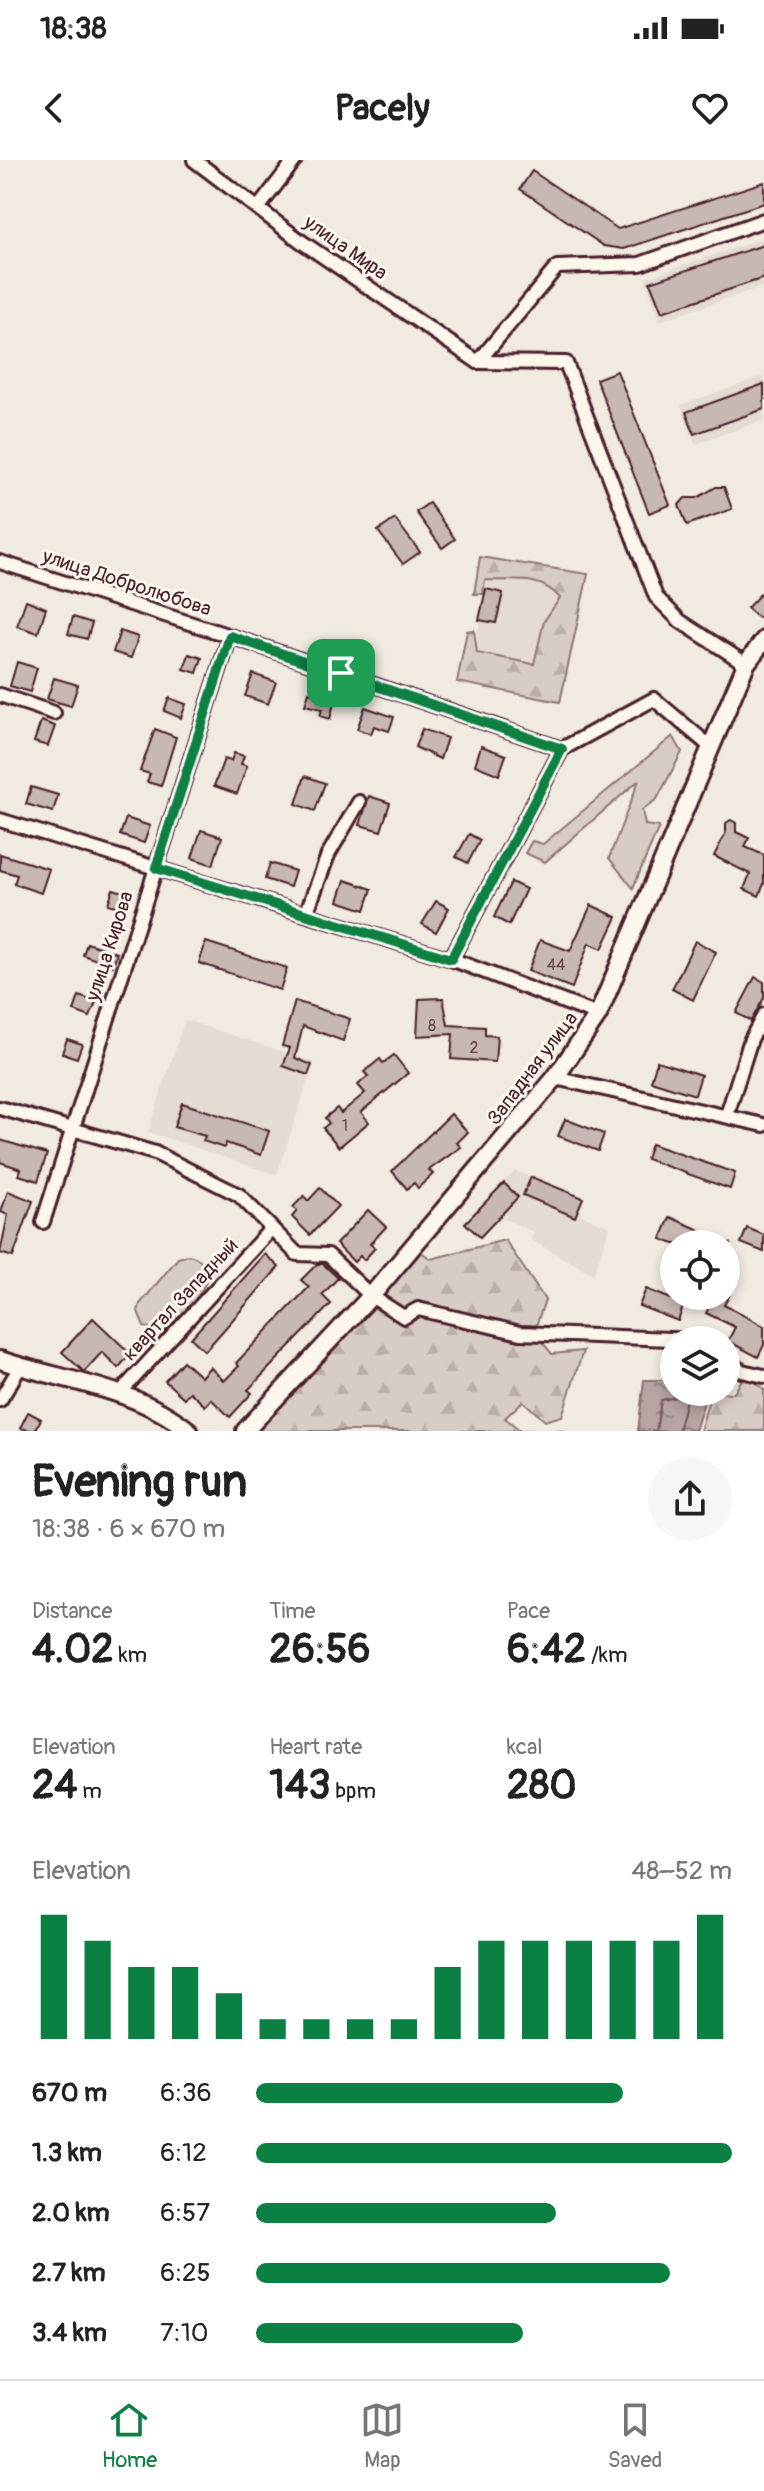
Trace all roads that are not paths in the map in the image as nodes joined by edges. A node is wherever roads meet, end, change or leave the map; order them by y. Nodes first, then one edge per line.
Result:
1 (194, 160) edge
2 (295, 160) edge
3 (259, 207) junction
4 (764, 220) edge
5 (478, 362) junction
6 (0, 562) edge
7 (230, 636) junction
8 (764, 640) edge
9 (746, 664) junction
10 (0, 695) edge
11 (54, 713) dead end
12 (712, 748) junction
13 (562, 749) junction
14 (359, 802) dead end
15 (0, 820) edge
16 (156, 868) junction
17 (306, 914) junction
18 (451, 959) junction
19 (598, 1015) junction
20 (764, 1015) edge
21 (555, 1078) junction
22 (0, 1108) edge
23 (727, 1115) junction
24 (764, 1125) edge
25 (71, 1129) junction
26 (43, 1222) dead end
27 (270, 1230) junction
28 (371, 1296) junction
29 (660, 1339) edge
30 (0, 1360) edge
31 (20, 1367) junction
32 (740, 1370) edge
33 (764, 1376) edge
34 (119, 1394) junction
35 (0, 1400) edge
36 (189, 1431) edge
37 (245, 1431) edge

1 - 3 street, улица Мира
2 - 3 street
3 - 5 street, улица Мира
4 - 5 street
5 - 9 street
6 - 7 street, улица Добролюбова
7 - 13 street, улица Добролюбова
7 - 16 street, улица Кирова
8 - 9 street, Западная улица
9 - 12 street, Западная улица
10 - 11 street
12 - 13 street
12 - 19 street, Западная улица
13 - 18 street
14 - 17 street
15 - 16 street
16 - 17 street
16 - 25 street, улица Кирова
17 - 18 street
18 - 19 street
19 - 21 street, Западная улица
20 - 23 street
21 - 23 street
21 - 28 street, Западная улица
22 - 25 street
23 - 24 street
25 - 26 street, улица Кирова
25 - 27 street
27 - 28 street
27 - 34 street, квартал Западный
28 - 29 street
28 - 37 street, Западная улица
30 - 31 street
31 - 34 street
31 - 35 street
32 - 33 street
34 - 36 street

